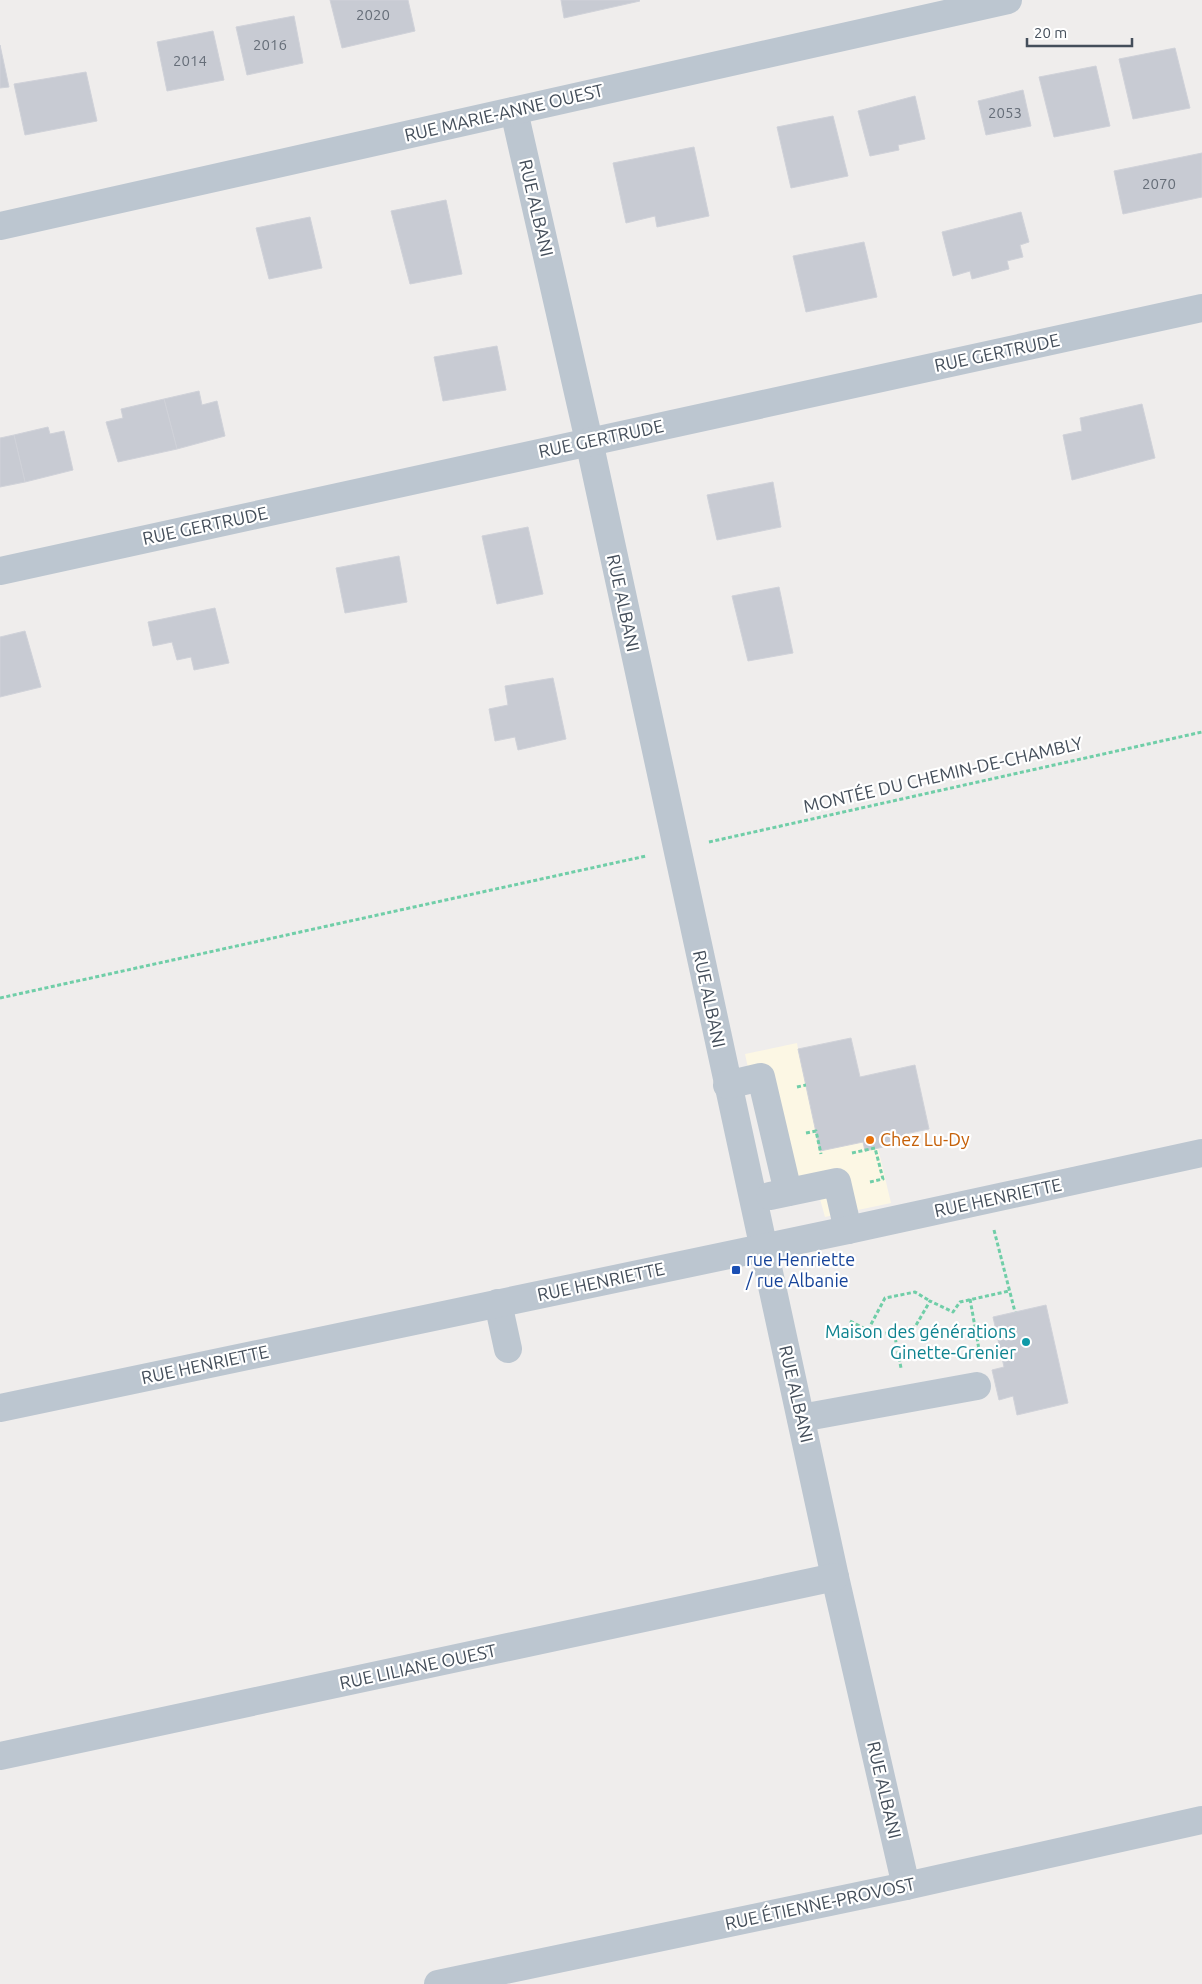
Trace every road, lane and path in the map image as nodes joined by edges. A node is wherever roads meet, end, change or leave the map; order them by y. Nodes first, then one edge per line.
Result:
1 (1008, 0) edge
2 (514, 111) junction
3 (0, 226) edge
4 (1202, 308) edge
5 (588, 441) junction
6 (0, 571) edge
7 (1202, 732) edge
8 (708, 842) dead end
9 (650, 855) dead end
10 (0, 998) edge
11 (728, 1084) junction
12 (1202, 1153) edge
13 (788, 1192) junction
14 (753, 1200) junction
15 (993, 1227) dead end
16 (848, 1230) junction
17 (764, 1248) junction
18 (1010, 1291) junction
19 (970, 1299) junction
20 (930, 1300) junction
21 (498, 1303) junction
22 (1015, 1312) dead end
23 (850, 1321) dead end
24 (868, 1330) junction
25 (894, 1332) junction
26 (897, 1345) dead end
27 (508, 1349) dead end
28 (980, 1354) dead end
29 (977, 1386) dead end
30 (0, 1408) edge
31 (801, 1418) junction
32 (835, 1577) junction
33 (0, 1756) edge
34 (1202, 1820) edge
35 (906, 1886) junction
36 (438, 1984) edge

1 - 2 street, RUE MARIE-ANNE OUEST
2 - 3 street, RUE MARIE-ANNE OUEST
2 - 5 street, RUE ALBANI
4 - 5 street, RUE GERTRUDE
5 - 6 street, RUE GERTRUDE
5 - 11 street, RUE ALBANI
7 - 8 path, MONTÉE DU CHEMIN-DE-CHAMBLY
9 - 10 path
11 - 13 street
11 - 14 street, RUE ALBANI
12 - 16 street, RUE HENRIETTE
13 - 14 street
13 - 16 street
14 - 17 street, RUE ALBANI
15 - 18 path
16 - 17 street, RUE HENRIETTE
17 - 21 street, RUE HENRIETTE
17 - 31 street, RUE ALBANI
18 - 19 path
18 - 22 path
19 - 20 path
19 - 28 path
20 - 24 path
20 - 25 path
21 - 27 street
21 - 30 street, RUE HENRIETTE
23 - 24 path
24 - 25 path
25 - 26 path
29 - 31 street
31 - 32 street, RUE ALBANI
32 - 33 street, RUE LILIANE OUEST
32 - 35 street, RUE ALBANI
34 - 35 street, RUE ÉTIENNE-PROVOST
35 - 36 street, RUE ÉTIENNE-PROVOST

